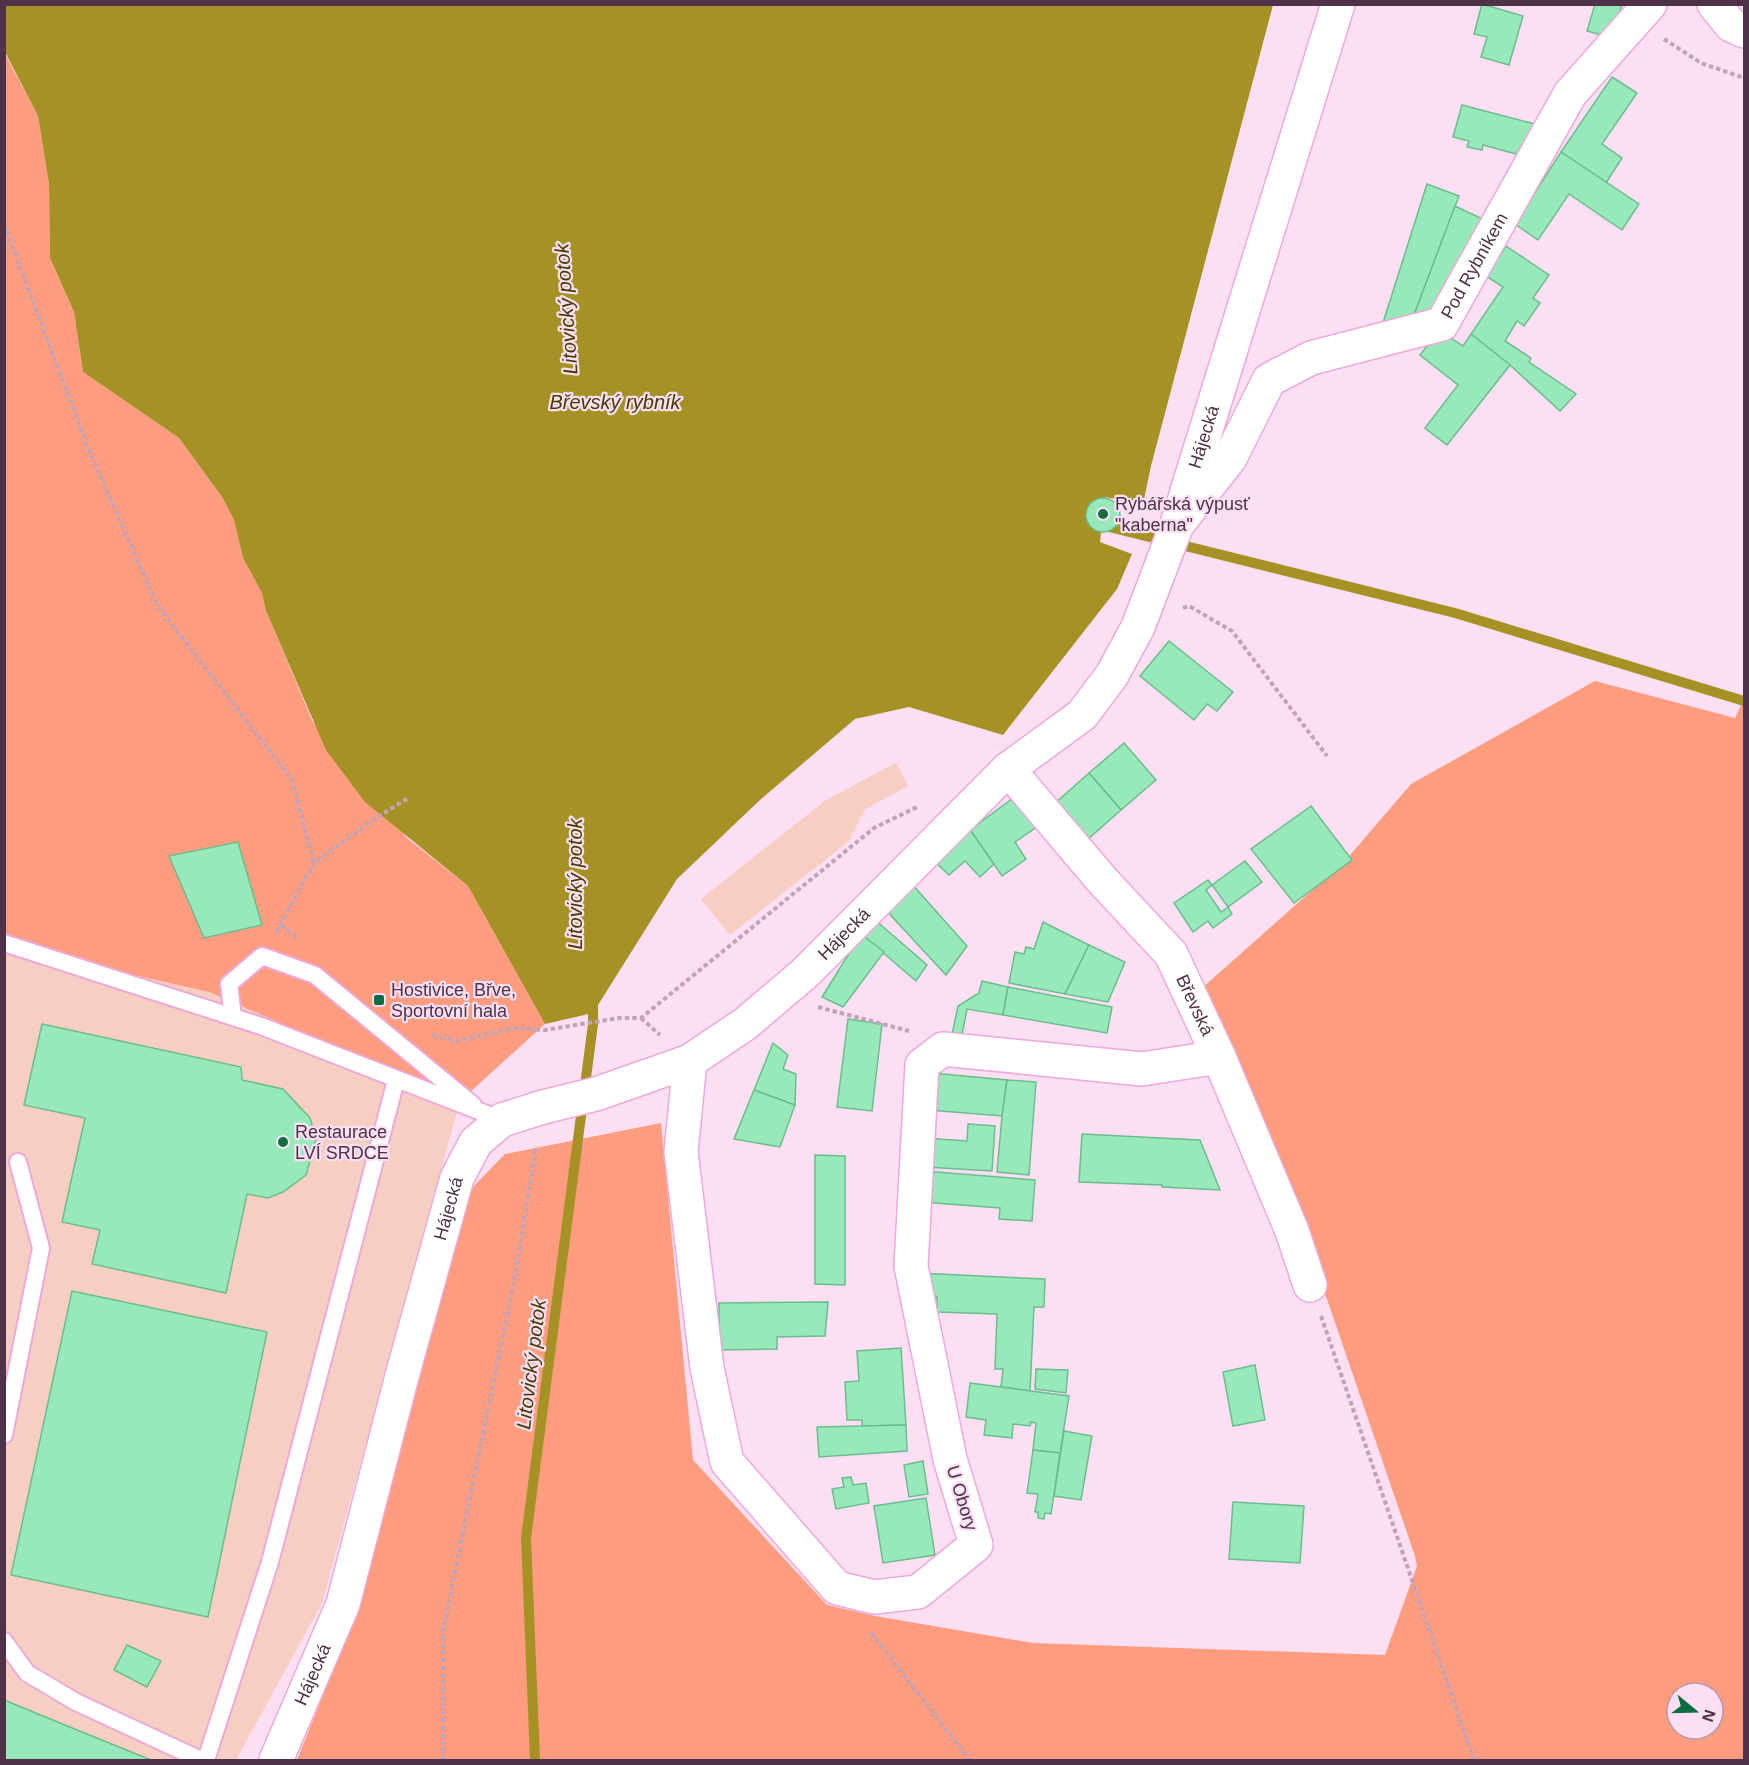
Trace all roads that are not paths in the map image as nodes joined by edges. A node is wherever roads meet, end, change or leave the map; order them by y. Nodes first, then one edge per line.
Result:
1 (1338, 4) edge
2 (1714, 4) edge
3 (1643, 12) edge
4 (1744, 31) edge
5 (1176, 527) junction
6 (1008, 769) junction
7 (4, 943) edge
8 (233, 1017) junction
9 (1219, 1057) junction
10 (690, 1061) junction
11 (396, 1080) junction
12 (494, 1118) junction
13 (18, 1162) dead end
14 (1310, 1285) road end
15 (4, 1435) edge
16 (4, 1641) edge
17 (201, 1761) edge
18 (206, 1761) edge
19 (276, 1761) edge

1 - 5 street, Hájecká
2 - 4 street
3 - 5 street, Pod Rybníkem
5 - 6 street, Hájecká
6 - 9 street, Břevská
6 - 10 street, Hájecká
7 - 8 lane
8 - 11 lane
8 - 12 lane
9 - 10 street, U Obory
9 - 14 street, Břevská
10 - 12 street, Hájecká
11 - 12 lane
11 - 18 lane
12 - 19 street, Hájecká
13 - 15 lane
16 - 17 lane

